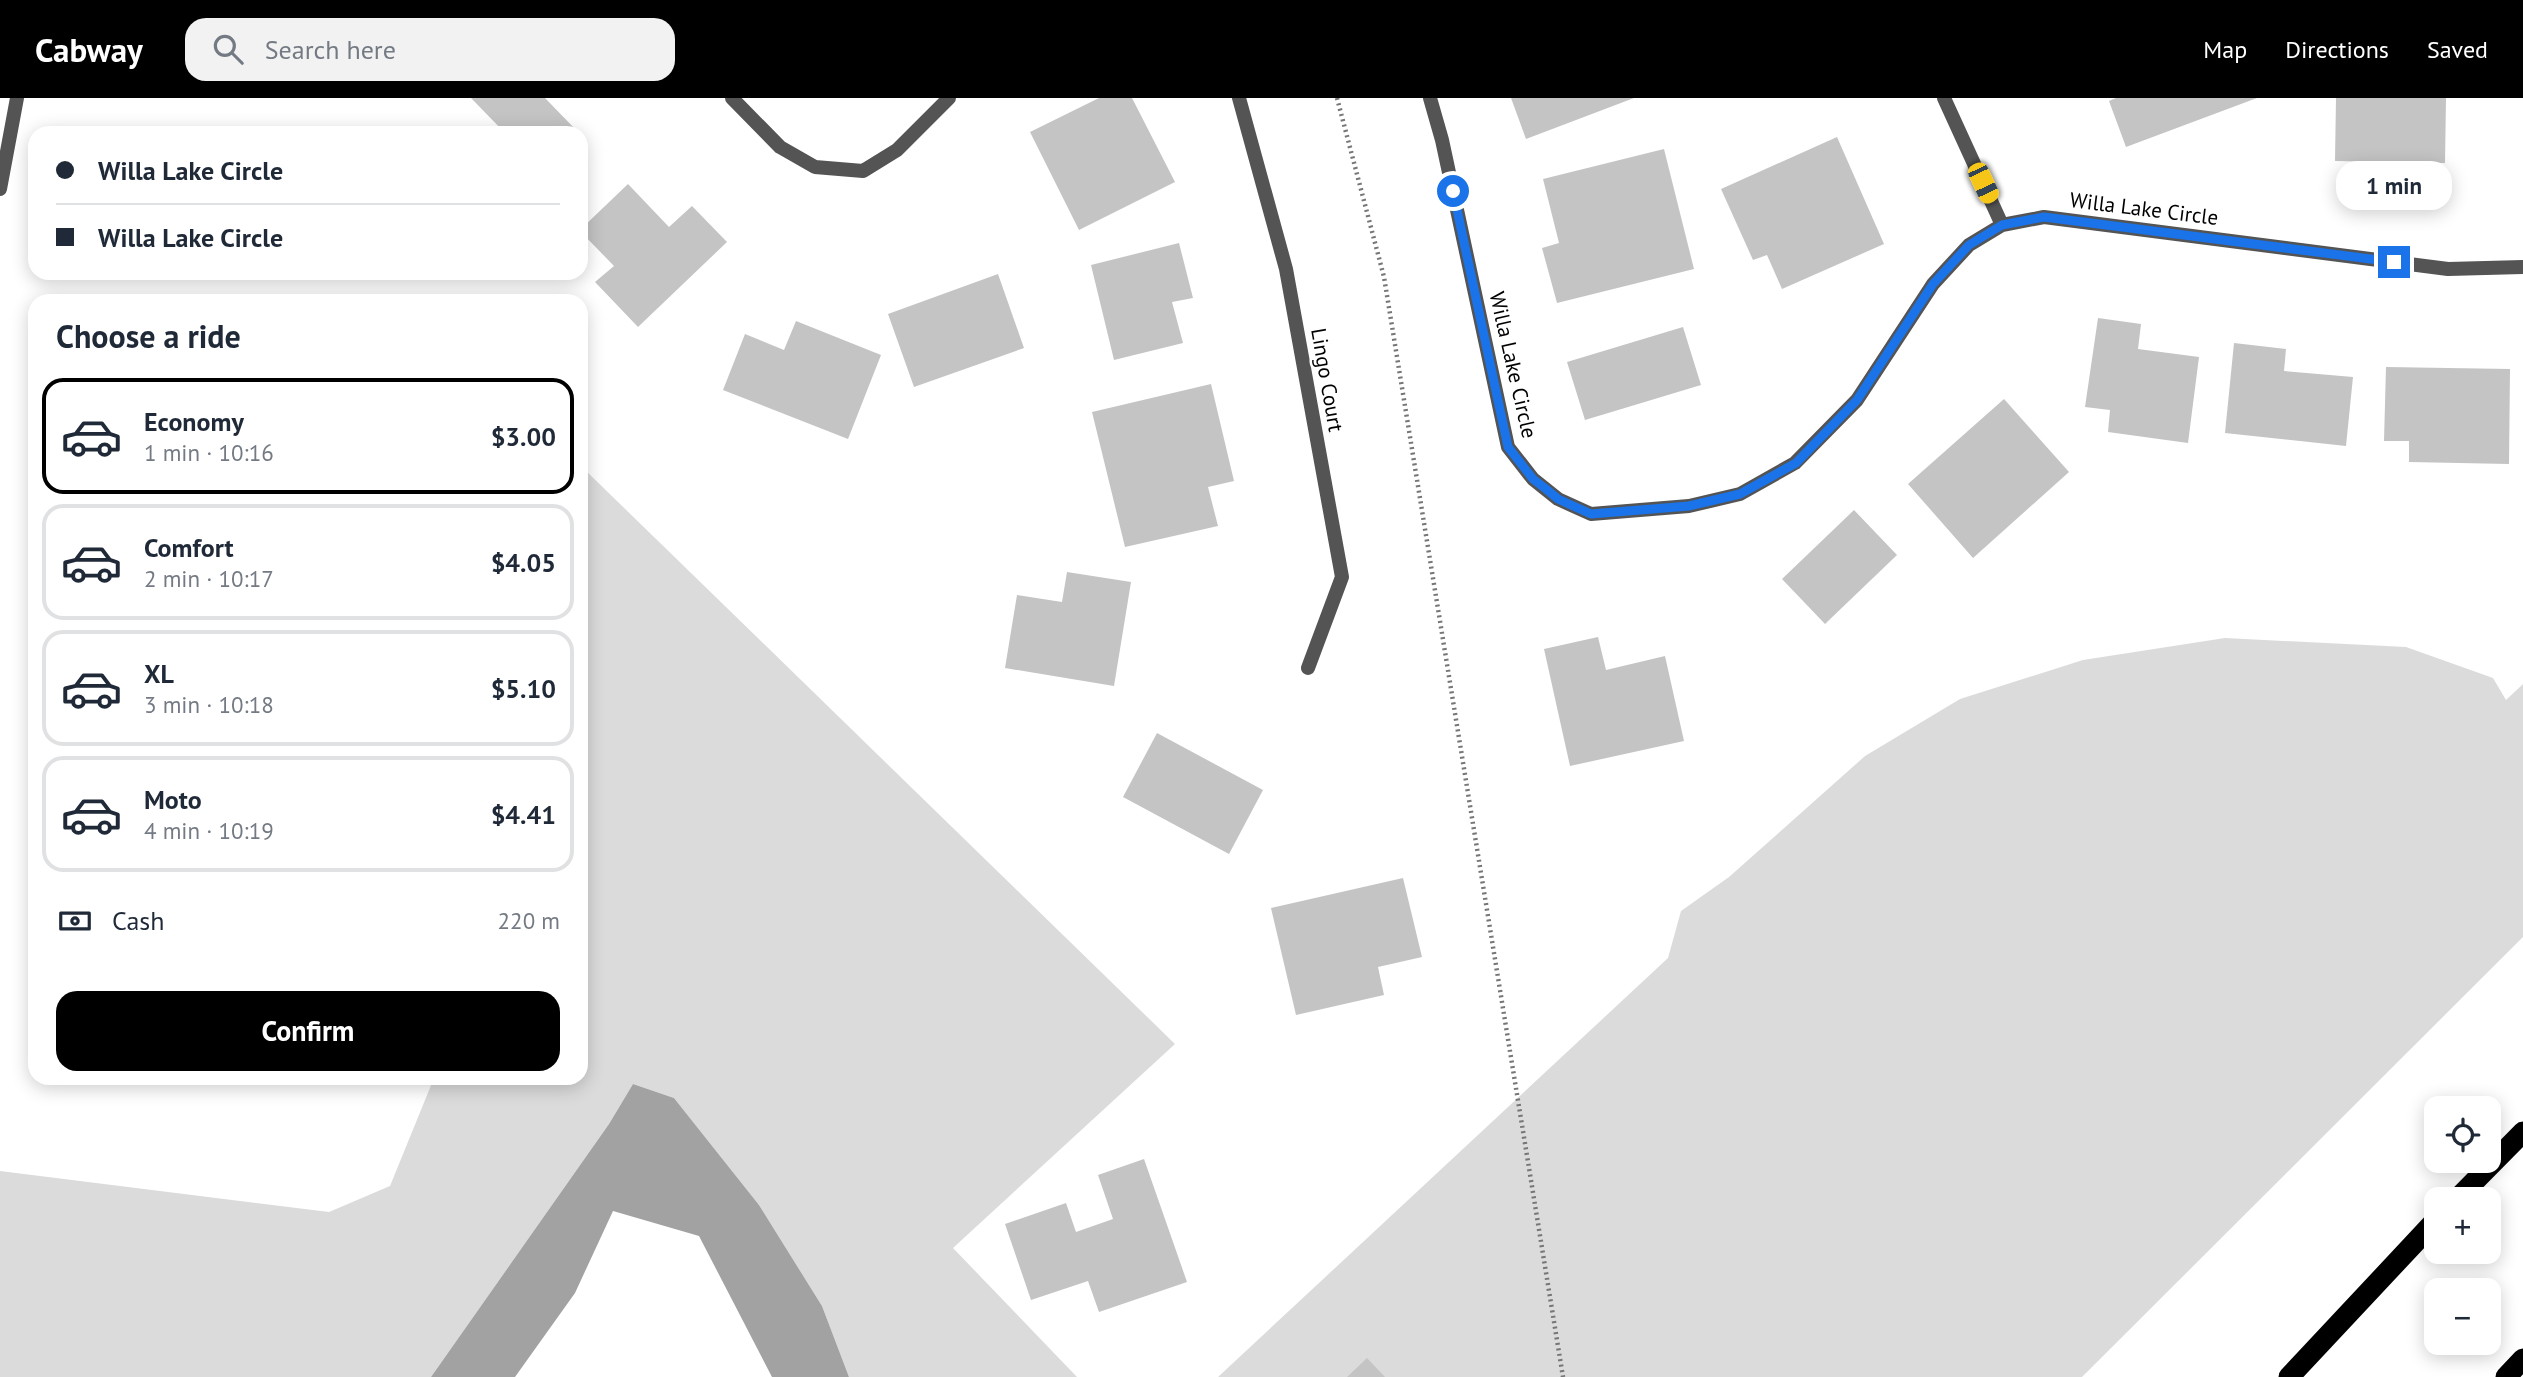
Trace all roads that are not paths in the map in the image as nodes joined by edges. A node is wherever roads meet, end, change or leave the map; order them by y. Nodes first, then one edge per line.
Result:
1 (17, 98) edge
2 (732, 98) edge
3 (949, 98) edge
4 (1239, 98) edge
5 (1430, 98) edge
6 (1944, 98) edge
7 (0, 188) edge
8 (2002, 225) junction
9 (2523, 267) edge
10 (1308, 668) dead end
11 (2523, 1132) edge
12 (2469, 1187) edge
13 (2424, 1233) edge
14 (2523, 1359) edge
15 (2289, 1377) edge
16 (2505, 1377) edge

1 - 7 street
2 - 3 street
4 - 10 street, Lingo Court
5 - 8 street, Willa Lake Circle
6 - 8 street
8 - 9 street, Willa Lake Circle
11 - 12 highway
13 - 15 highway
14 - 16 highway

